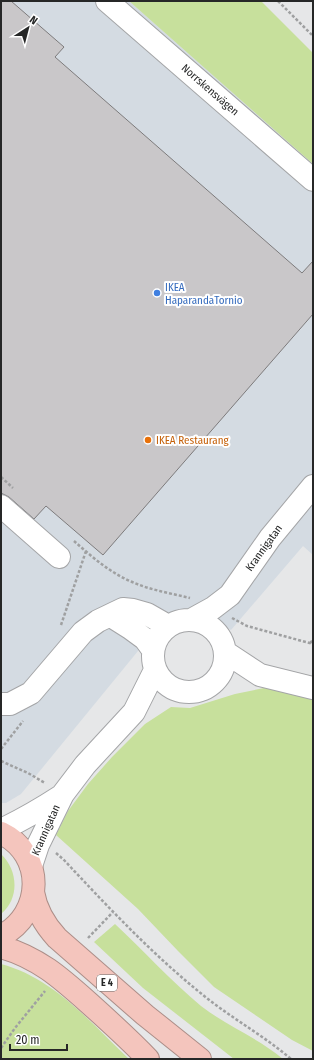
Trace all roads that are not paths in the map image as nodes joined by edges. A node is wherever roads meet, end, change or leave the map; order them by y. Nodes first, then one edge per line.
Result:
1 (107, 1) edge
2 (313, 180) edge
3 (313, 486) edge
4 (1, 506) edge
5 (59, 557) dead end
6 (230, 595) junction
7 (111, 616) junction
8 (193, 620) junction
9 (168, 626) junction
10 (222, 644) junction
11 (154, 660) junction
12 (260, 675) junction
13 (214, 682) junction
14 (313, 688) edge
15 (178, 690) junction
16 (1, 704) edge
17 (134, 712) junction
18 (63, 794) junction
19 (1, 831) edge
20 (31, 866) junction
21 (33, 892) junction
22 (1, 936) edge
23 (1, 948) edge
24 (148, 1059) edge
25 (200, 1059) edge

1 - 2 street, Norrskensvägen
3 - 6 street, Krannigatan
4 - 5 street
6 - 8 street, Krannigatan
6 - 10 street, Krannigatan
7 - 9 street
7 - 11 street
7 - 16 street
8 - 9 street
8 - 10 street
9 - 11 street
10 - 12 street
10 - 13 street
11 - 15 street
11 - 17 street, Krannigatan
12 - 13 street
12 - 14 street
13 - 15 street
15 - 17 street, Krannigatan
17 - 18 street, Krannigatan
18 - 19 street, Krannigatan
18 - 20 street, Krannigatan
19 - 20 highway, E 4
20 - 21 highway, E 4
21 - 22 highway, E 4
21 - 25 highway, E 4
23 - 24 highway, E 4

